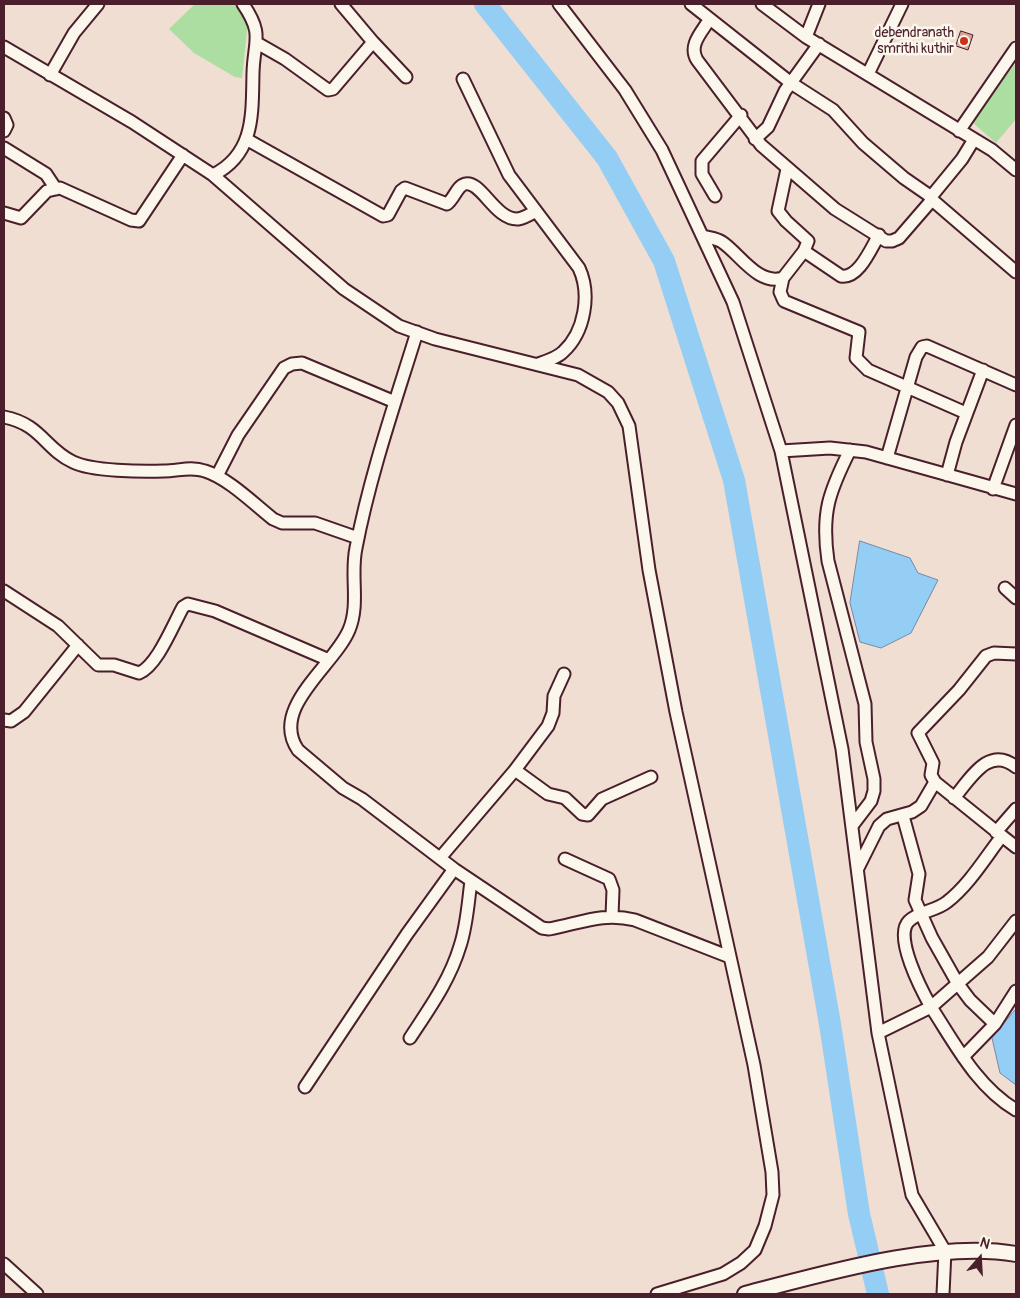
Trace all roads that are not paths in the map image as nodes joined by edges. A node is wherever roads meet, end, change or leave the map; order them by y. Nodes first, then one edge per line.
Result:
1 (98, 4) edge
2 (243, 4) edge
3 (341, 4) edge
4 (558, 4) edge
5 (692, 4) edge
6 (762, 4) edge
7 (819, 4) edge
8 (902, 4) edge
9 (709, 20) junction
10 (806, 37) junction
11 (373, 42) junction
12 (257, 43) junction
13 (819, 44) junction
14 (4, 47) edge
15 (1016, 48) edge
16 (868, 74) junction
17 (50, 75) junction
18 (406, 77) dead end
19 (463, 79) dead end
20 (791, 83) junction
21 (741, 115) junction
22 (4, 118) edge
23 (961, 127) junction
24 (4, 131) edge
25 (246, 139) junction
26 (755, 139) junction
27 (973, 141) junction
28 (4, 148) edge
29 (183, 155) junction
30 (787, 168) junction
31 (1016, 170) edge
32 (213, 175) junction
33 (56, 189) junction
34 (715, 196) dead end
35 (931, 198) junction
36 (536, 211) junction
37 (4, 213) edge
38 (879, 235) junction
39 (703, 236) junction
40 (804, 252) junction
41 (1016, 272) edge
42 (783, 278) junction
43 (417, 332) junction
44 (538, 364) junction
45 (982, 370) junction
46 (1016, 384) edge
47 (908, 389) junction
48 (395, 402) junction
49 (966, 413) junction
50 (4, 417) edge
51 (1016, 425) edge
52 (850, 450) junction
53 (781, 451) junction
54 (887, 458) junction
55 (947, 474) junction
56 (217, 476) junction
57 (993, 489) junction
58 (1016, 494) edge
59 (358, 538) junction
60 (1005, 588) dead end
61 (4, 592) edge
62 (1016, 598) edge
63 (78, 645) junction
64 (1016, 654) edge
65 (329, 660) junction
66 (564, 674) dead end
67 (4, 720) edge
68 (1016, 767) edge
69 (515, 770) junction
70 (651, 777) dead end
71 (935, 782) junction
72 (954, 798) junction
73 (1016, 809) edge
74 (903, 816) junction
75 (852, 826) junction
76 (999, 834) junction
77 (1016, 847) edge
78 (440, 858) junction
79 (565, 859) dead end
80 (454, 869) junction
81 (858, 870) junction
82 (471, 881) junction
83 (922, 914) junction
84 (612, 916) junction
85 (1016, 921) edge
86 (730, 957) junction
87 (958, 984) junction
88 (1016, 991) edge
89 (931, 1007) junction
90 (995, 1024) junction
91 (878, 1033) junction
92 (410, 1038) dead end
93 (963, 1057) junction
94 (305, 1087) dead end
95 (1016, 1110) edge
96 (945, 1251) junction
97 (1016, 1254) edge
98 (4, 1264) edge
99 (780, 1290) edge
100 (37, 1294) edge
101 (657, 1294) edge
102 (745, 1294) edge
103 (943, 1294) edge

1 - 17 street
2 - 12 street
3 - 11 street
4 - 39 street
5 - 9 street
6 - 10 street
7 - 10 street
8 - 16 street
9 - 20 street
9 - 21 street
10 - 13 street
11 - 12 street
11 - 18 street
12 - 25 street
13 - 16 street
13 - 20 street
14 - 17 street
15 - 23 street
16 - 23 street
17 - 29 street
19 - 36 street
20 - 26 street
20 - 35 street
21 - 26 street
21 - 34 street
22 - 24 street
23 - 27 street
25 - 32 street
25 - 36 street
26 - 30 street
27 - 31 street
27 - 35 street
28 - 33 street
29 - 32 street
29 - 33 street
30 - 38 street
30 - 40 street
32 - 43 street
33 - 37 street
35 - 38 street
35 - 41 street
36 - 44 street
38 - 40 street
39 - 42 street
39 - 53 street
40 - 42 street
42 - 47 street
43 - 44 street
43 - 48 street
44 - 86 street
45 - 46 street
45 - 47 street
45 - 49 street
47 - 49 street
47 - 54 street
48 - 56 street
48 - 59 street
49 - 55 street
50 - 56 street
51 - 57 street
52 - 53 street
52 - 54 street
52 - 75 street
53 - 75 street
54 - 55 street
55 - 57 street
56 - 59 street
57 - 58 street
59 - 65 street
60 - 62 street
61 - 63 street
63 - 65 street
63 - 67 street
64 - 71 street
65 - 78 street
66 - 69 street
68 - 72 street
69 - 70 street
69 - 78 street
71 - 72 street
71 - 74 street
72 - 76 street
73 - 76 street
74 - 81 street
74 - 83 street
75 - 81 street
76 - 77 street
76 - 83 street
78 - 80 street
79 - 84 street
80 - 82 street
80 - 94 street
81 - 91 street
82 - 84 street
82 - 92 street
83 - 87 street
83 - 89 street
84 - 86 street
85 - 87 street
86 - 101 street
87 - 89 street
87 - 90 street
88 - 90 street
89 - 91 street
89 - 93 street
90 - 93 street
91 - 96 street
93 - 95 street
96 - 97 street
96 - 99 street
96 - 103 street
98 - 100 street
99 - 102 street

